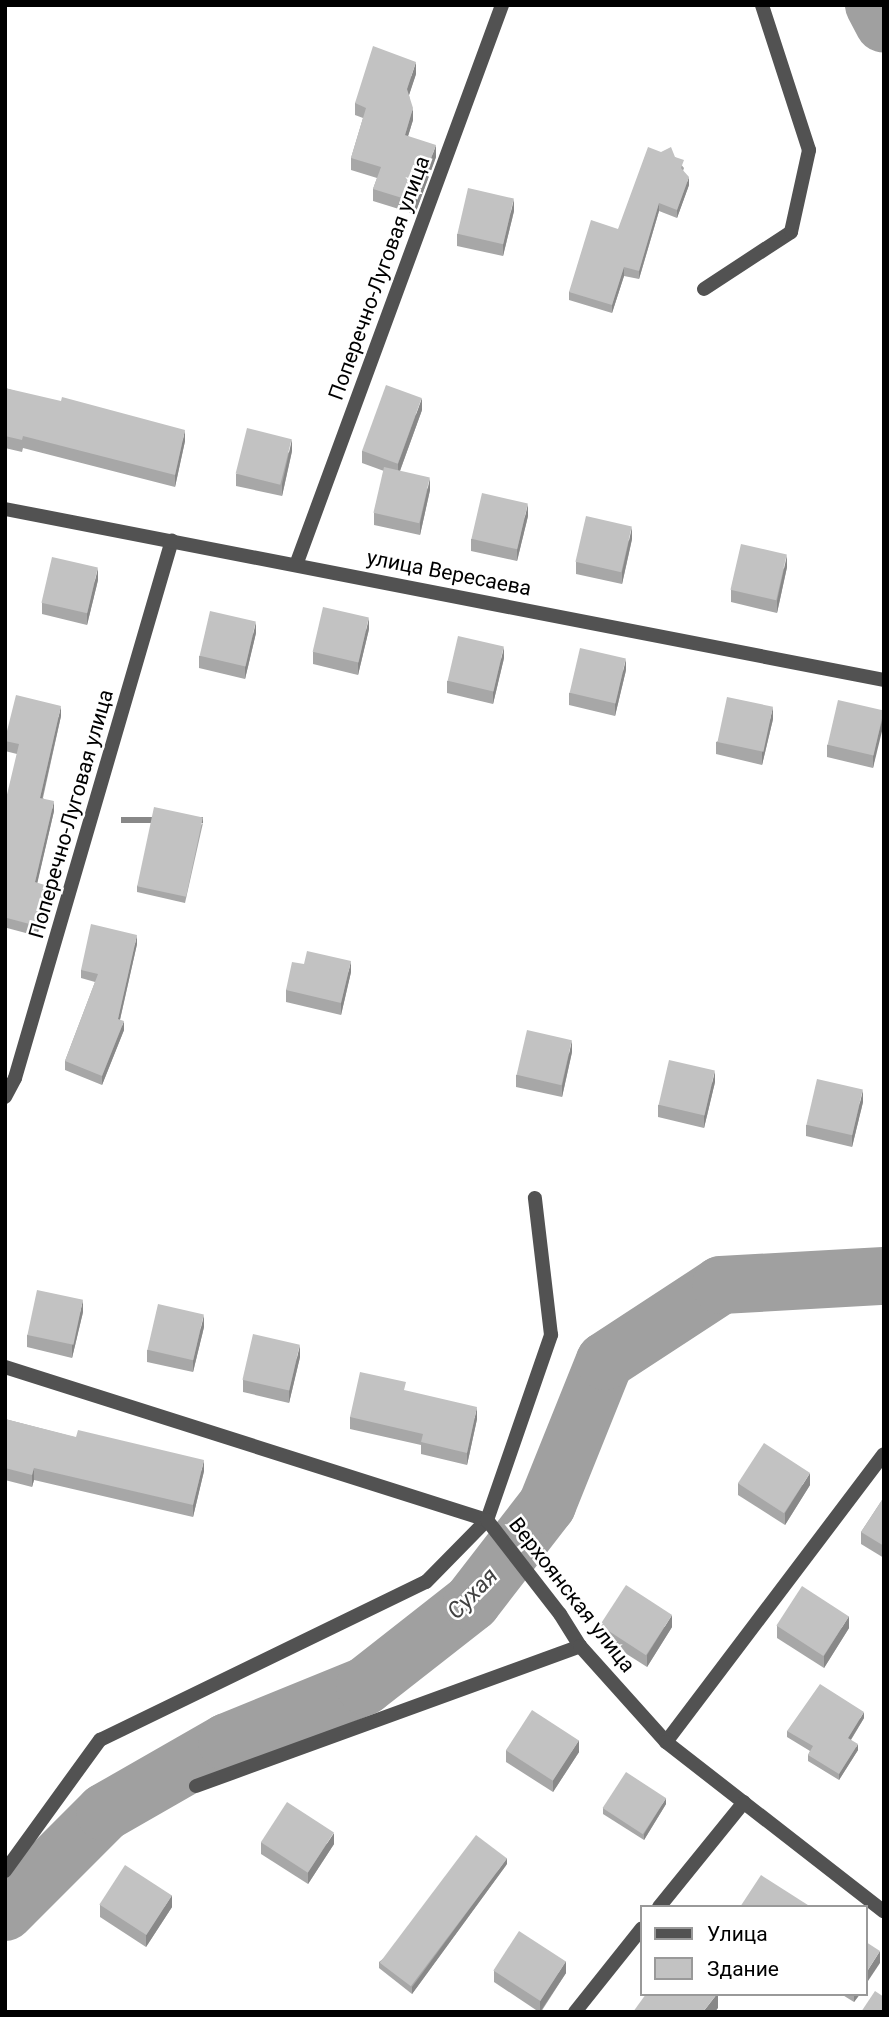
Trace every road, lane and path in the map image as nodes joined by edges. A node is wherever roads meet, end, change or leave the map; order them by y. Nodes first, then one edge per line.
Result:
1 (502, 5) edge
2 (761, 5) edge
3 (704, 289) dead end
4 (5, 509) edge
5 (172, 541) junction
6 (296, 565) junction
7 (884, 680) edge
8 (5, 1097) edge
9 (535, 1198) dead end
10 (5, 1367) edge
11 (884, 1454) edge
12 (487, 1520) junction
13 (580, 1646) junction
14 (666, 1742) junction
15 (196, 1786) dead end
16 (744, 1802) junction
17 (5, 1871) edge
18 (662, 1905) edge
19 (884, 1912) edge
20 (640, 1931) edge
21 (575, 2012) edge

1 - 6 street, Поперечно-Луговая улица
2 - 3 street
4 - 5 street, улица Вересаева
5 - 6 street, улица Вересаева
5 - 8 street, Поперечно-Луговая улица
6 - 7 street, улица Вересаева
9 - 12 street
10 - 12 street, Верхоянская улица
11 - 14 street
12 - 13 street, Верхоянская улица
12 - 17 street
13 - 14 street, Верхоянская улица
13 - 15 street
14 - 16 street, Верхоянская улица
16 - 18 street
16 - 19 street, Верхоянская улица
20 - 21 street

